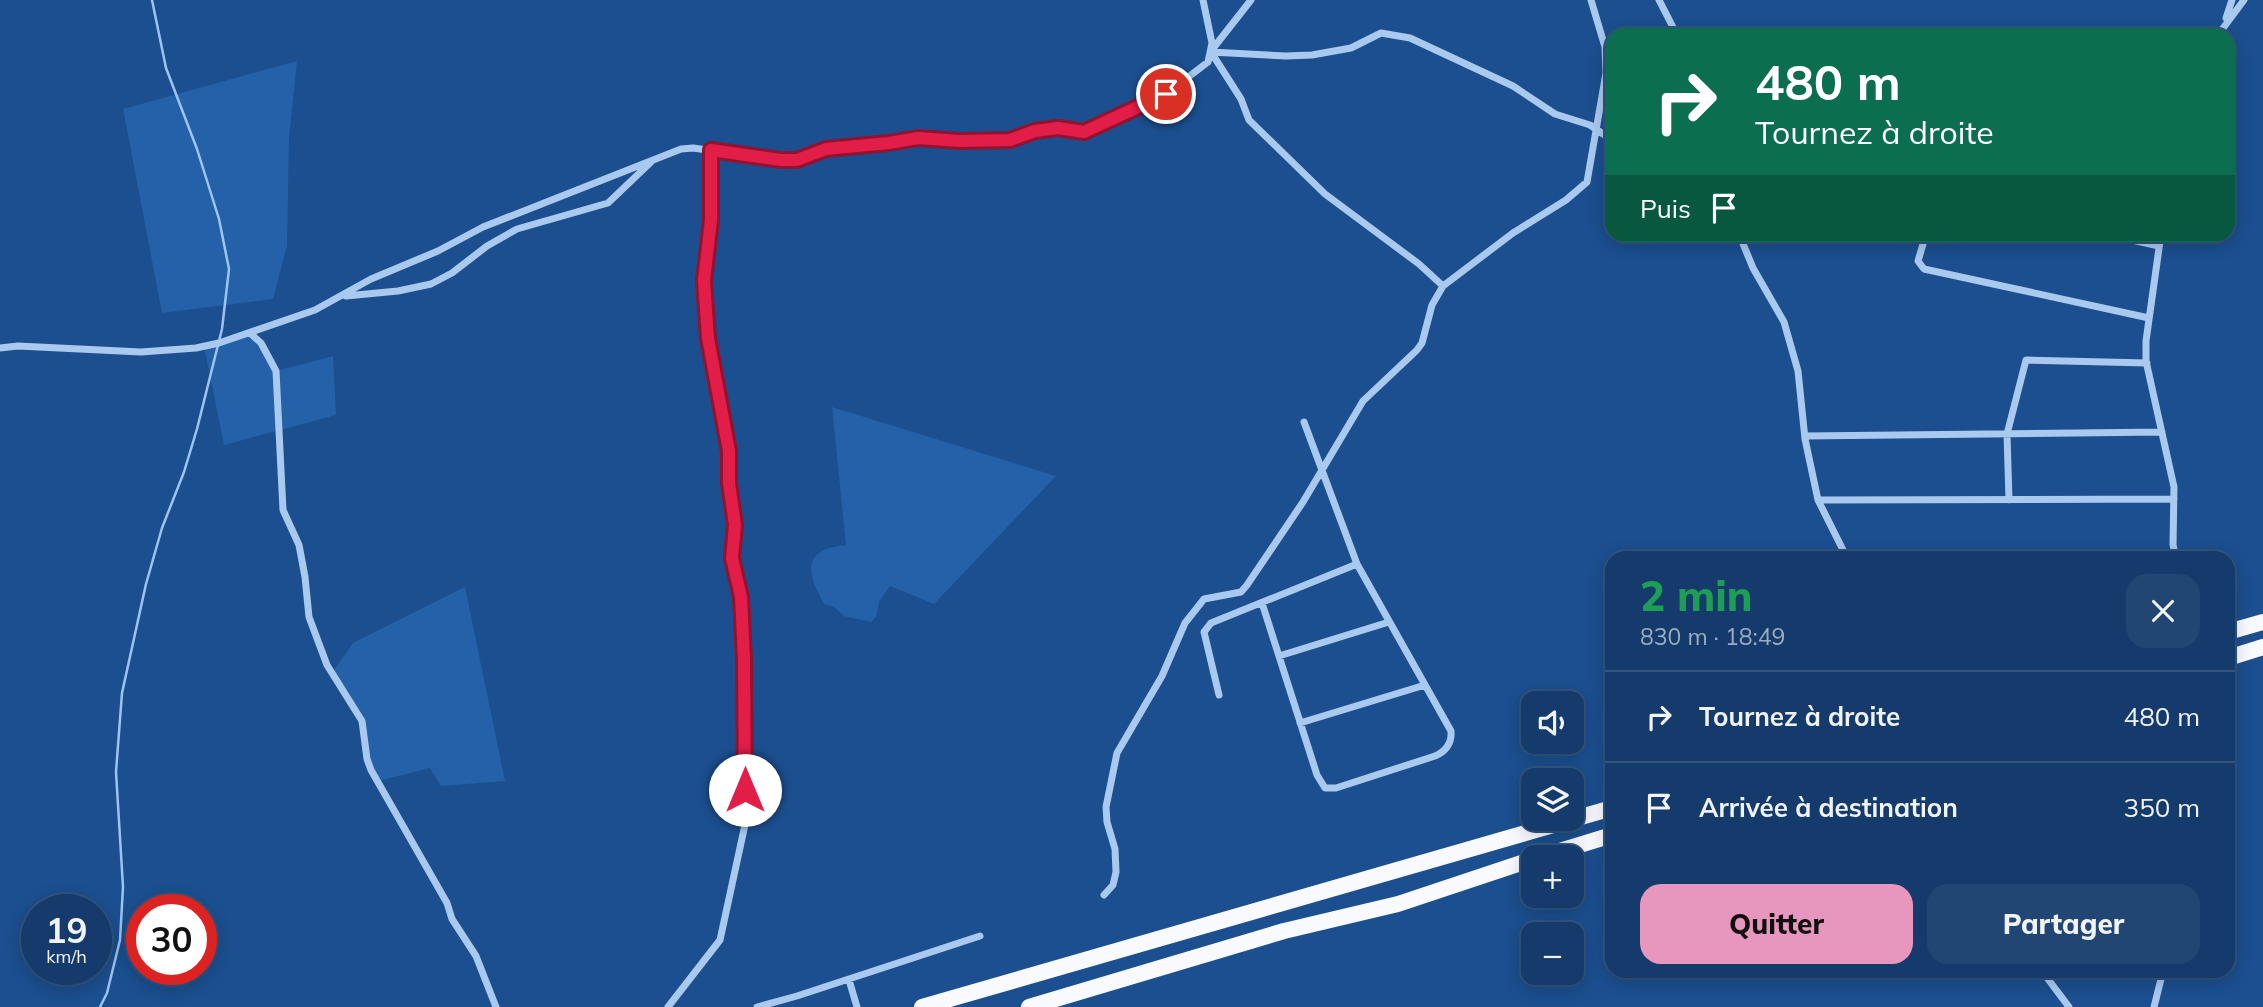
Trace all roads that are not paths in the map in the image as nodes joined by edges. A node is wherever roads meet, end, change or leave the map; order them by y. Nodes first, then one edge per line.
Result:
1 (1203, 0) edge
2 (1251, 0) edge
3 (1591, 0) edge
4 (1659, 0) edge
5 (2232, 0) edge
6 (2244, 0) edge
7 (2224, 25) junction
8 (1673, 28) edge
9 (2222, 28) edge
10 (1605, 47) edge
11 (1211, 52) junction
12 (1605, 78) edge
13 (1595, 128) junction
14 (1605, 135) edge
15 (711, 150) junction
16 (655, 159) junction
17 (1742, 242) edge
18 (1924, 242) edge
19 (2141, 242) edge
20 (2160, 242) edge
21 (2159, 246) junction
22 (1443, 286) junction
23 (342, 296) junction
24 (2149, 318) junction
25 (249, 333) junction
26 (0, 348) edge
27 (2147, 363) junction
28 (1304, 422) dead end
29 (2162, 432) junction
30 (2007, 434) junction
31 (1805, 436) junction
32 (1323, 471) junction
33 (2174, 499) junction
34 (1818, 500) junction
35 (2009, 500) junction
36 (1844, 551) edge
37 (2174, 551) edge
38 (1357, 564) junction
39 (1262, 603) junction
40 (1390, 622) junction
41 (2263, 622) edge
42 (2235, 630) edge
43 (2263, 647) edge
44 (1279, 656) junction
45 (2235, 656) edge
46 (1425, 685) junction
47 (1219, 695) dead end
48 (1300, 723) junction
49 (1605, 810) edge
50 (1605, 837) edge
51 (1579, 845) edge
52 (1521, 863) edge
53 (1104, 895) dead end
54 (980, 936) dead end
55 (2047, 978) edge
56 (2161, 978) edge
57 (849, 980) junction
58 (496, 1007) edge
59 (668, 1007) edge
60 (757, 1007) edge
61 (857, 1007) edge
62 (922, 1007) edge
63 (1029, 1007) edge
64 (2069, 1007) edge
65 (2154, 1007) edge

1 - 11 street
2 - 11 street
3 - 10 street
4 - 8 street
5 - 7 street
6 - 7 street
7 - 9 street
11 - 13 street
11 - 15 street
11 - 22 street
12 - 13 street
13 - 14 street
13 - 22 street
15 - 16 street
15 - 59 street
16 - 23 street
16 - 23 street
17 - 31 street
18 - 24 street
19 - 21 street
20 - 21 street
21 - 24 street
22 - 32 street
23 - 25 street
24 - 27 street
25 - 26 street
25 - 58 street
27 - 29 street
27 - 30 street
28 - 32 street
29 - 30 street
29 - 33 street
30 - 31 street
30 - 35 street
31 - 34 street
32 - 38 street
32 - 53 street
33 - 35 street
33 - 37 street
34 - 35 street
34 - 36 street
38 - 39 street
38 - 40 street
39 - 44 street
39 - 47 street
40 - 44 street
40 - 46 street
41 - 42 highway
43 - 45 highway
44 - 48 street
46 - 48 street
46 - 48 street
49 - 62 highway
50 - 51 highway
52 - 63 highway
54 - 57 street
55 - 64 street
56 - 65 street
57 - 60 street
57 - 61 street

